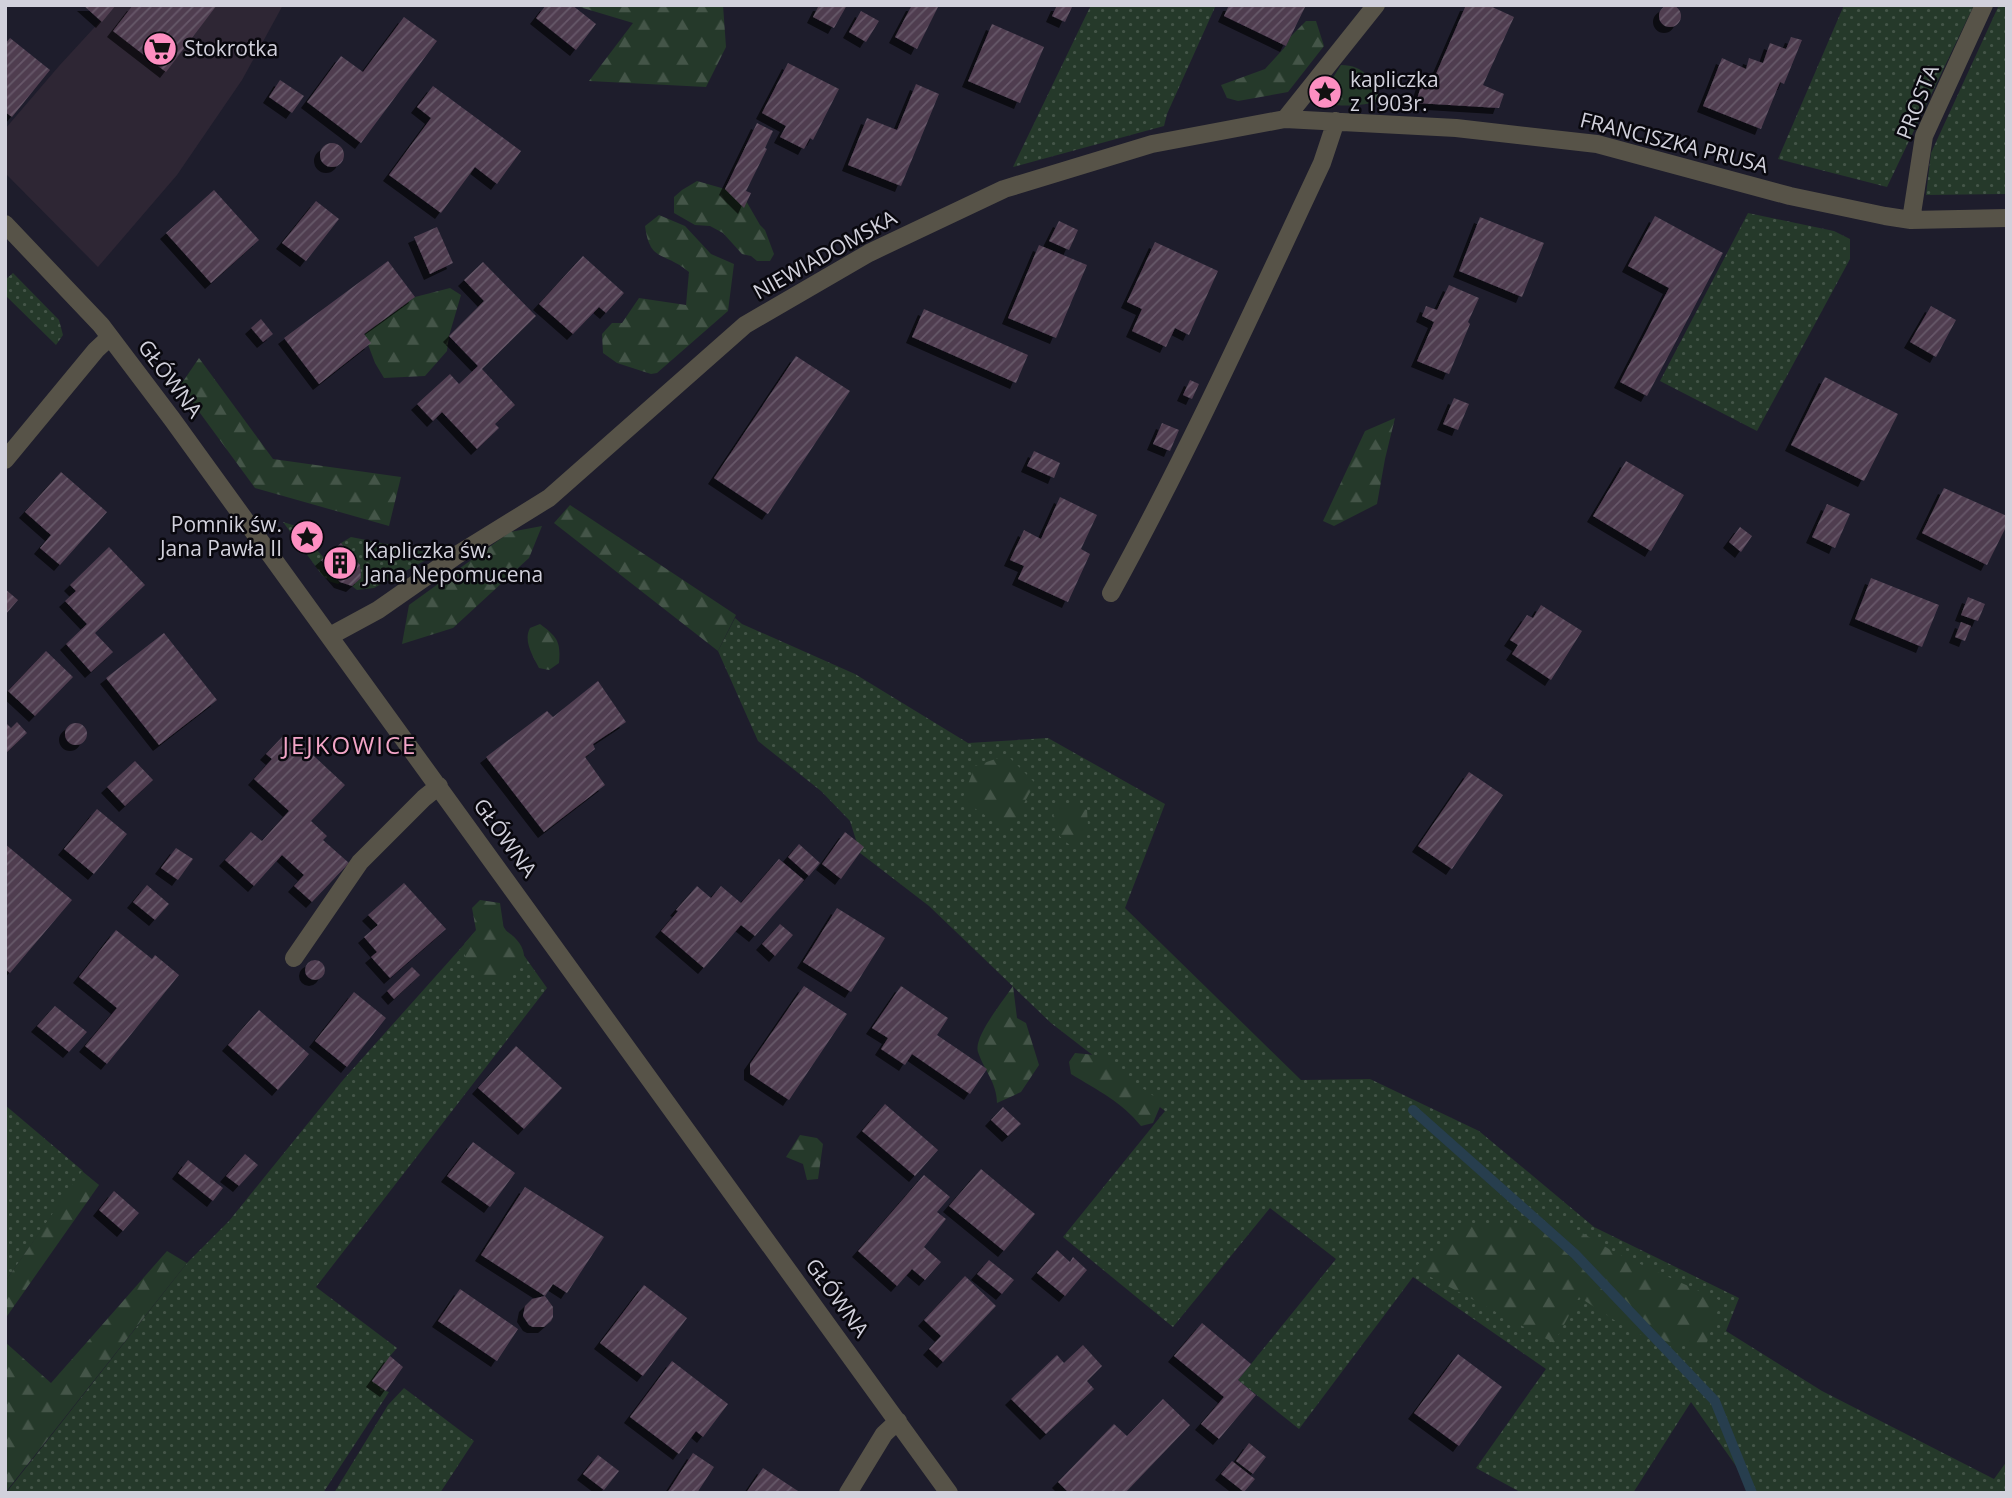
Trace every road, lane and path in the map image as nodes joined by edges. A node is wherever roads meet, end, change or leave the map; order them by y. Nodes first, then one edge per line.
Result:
1 (1376, 5) edge
2 (1984, 5) edge
3 (1285, 119) junction
4 (1336, 121) junction
5 (2007, 218) edge
6 (1911, 220) junction
7 (5, 224) edge
8 (110, 337) junction
9 (5, 460) edge
10 (1111, 593) dead end
11 (330, 636) junction
12 (439, 786) junction
13 (294, 958) dead end
14 (898, 1421) junction
15 (848, 1493) edge
16 (949, 1493) edge

1 - 3 street
2 - 6 street, PROSTA
3 - 4 street, FRANCISZKA PRUSA
3 - 11 street, NIEWIADOMSKA
4 - 6 street, FRANCISZKA PRUSA
4 - 10 street
5 - 6 street, FRANCISZKA PRUSA
7 - 8 street, GŁÓWNA
8 - 9 street
8 - 11 street, GŁÓWNA
11 - 12 street, GŁÓWNA
12 - 13 street
12 - 14 street, GŁÓWNA
14 - 15 street
14 - 16 street, GŁÓWNA

